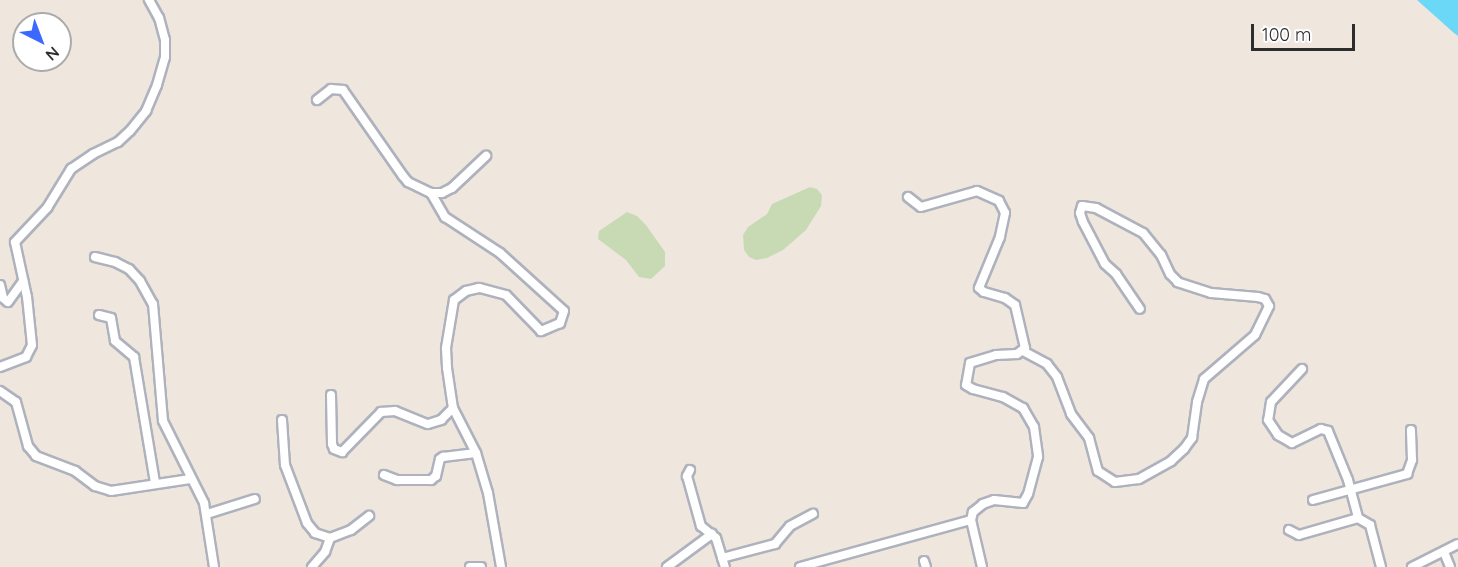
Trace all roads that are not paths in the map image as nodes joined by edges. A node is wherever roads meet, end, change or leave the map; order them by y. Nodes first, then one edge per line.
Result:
1 (149, 0) edge
2 (317, 100) dead end
3 (486, 156) dead end
4 (431, 193) junction
5 (908, 197) dead end
6 (95, 257) dead end
7 (23, 281) junction
8 (0, 285) edge
9 (1140, 309) dead end
10 (99, 315) dead end
11 (1023, 351) junction
12 (0, 367) edge
13 (1302, 369) dead end
14 (0, 391) edge
15 (331, 395) dead end
16 (453, 408) junction
17 (282, 420) dead end
18 (1411, 430) dead end
19 (476, 453) junction
20 (690, 470) dead end
21 (384, 475) dead end
22 (190, 479) junction
23 (155, 483) junction
24 (1350, 488) junction
25 (255, 499) dead end
26 (1313, 500) dead end
27 (207, 514) junction
28 (813, 514) dead end
29 (369, 516) dead end
30 (1358, 518) junction
31 (971, 520) junction
32 (1289, 530) dead end
33 (712, 534) junction
34 (330, 538) junction
35 (1458, 544) edge
36 (1444, 552) junction
37 (724, 563) edge
38 (829, 563) edge
39 (214, 567) edge
40 (312, 567) edge
41 (470, 567) edge
42 (481, 567) edge
43 (501, 567) edge
44 (667, 567) edge
45 (800, 567) edge
46 (982, 567) edge
47 (1381, 567) edge
48 (1412, 567) edge
49 (1449, 567) edge

1 - 7 street
2 - 4 street
3 - 4 street
4 - 16 street
5 - 11 street
6 - 22 street
7 - 8 street
7 - 12 street
9 - 11 street
10 - 23 street
11 - 31 street
13 - 24 street
14 - 23 street
15 - 16 street
16 - 19 street
17 - 34 street
18 - 24 street
19 - 21 street
19 - 43 street
20 - 33 street
22 - 23 street
22 - 27 street
24 - 26 street
24 - 30 street
25 - 27 street
27 - 39 street
28 - 37 street
29 - 34 street
30 - 32 street
30 - 47 street
31 - 38 street
31 - 46 street
33 - 37 street
33 - 44 street
34 - 40 street
35 - 36 street
36 - 48 street
36 - 49 street
38 - 45 street
41 - 42 street

